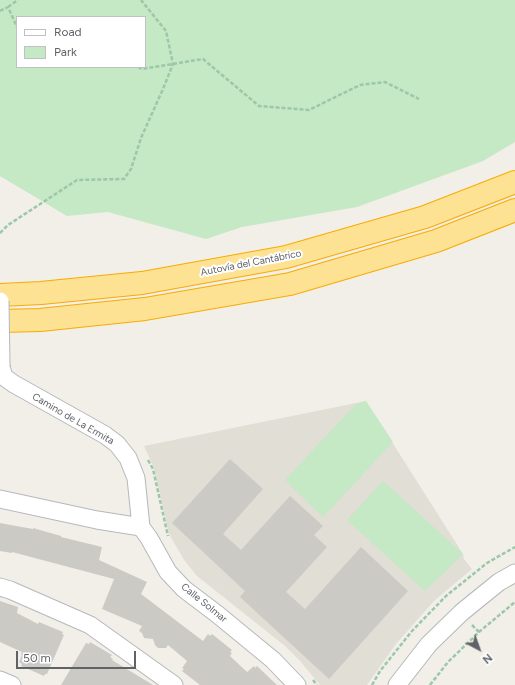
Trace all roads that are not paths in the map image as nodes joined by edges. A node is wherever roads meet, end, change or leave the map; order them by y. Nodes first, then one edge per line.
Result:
1 (515, 182) edge
2 (515, 210) edge
3 (0, 295) edge
4 (0, 301) edge
5 (0, 321) edge
6 (0, 499) edge
7 (141, 527) junction
8 (515, 573) edge
9 (0, 587) edge
10 (0, 680) edge
11 (303, 680) edge
12 (12, 685) edge
13 (174, 685) edge
14 (397, 685) edge

1 - 3 highway, Autovía del Cantábrico
2 - 5 highway
4 - 7 street, Camino de La Ermita, bridge
6 - 7 street
7 - 11 street, Calle Solmar
8 - 14 street
9 - 13 street
10 - 12 street

